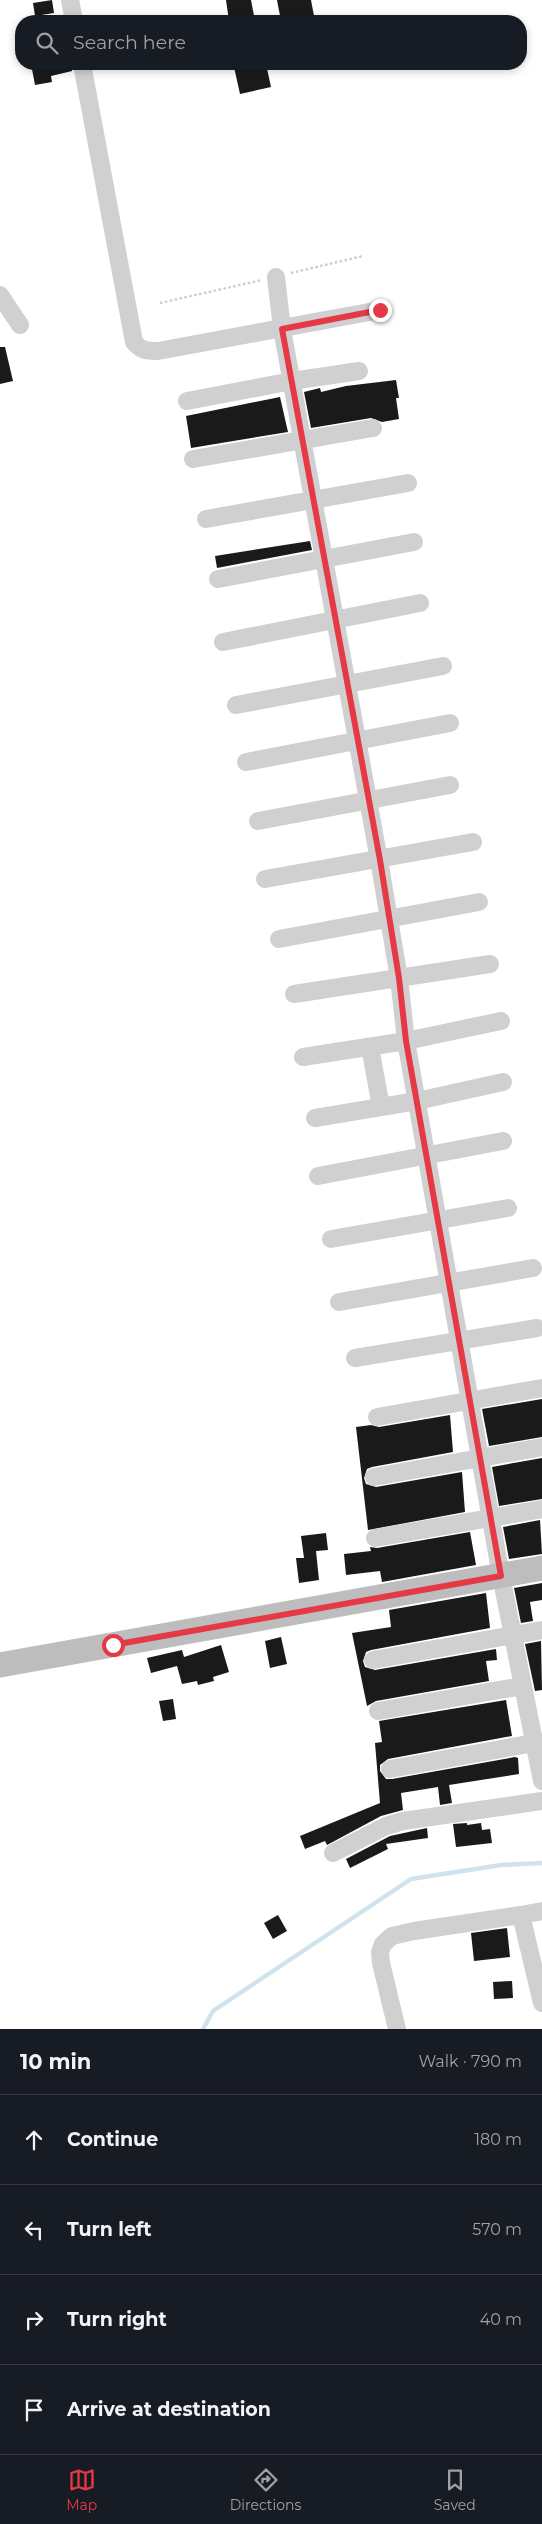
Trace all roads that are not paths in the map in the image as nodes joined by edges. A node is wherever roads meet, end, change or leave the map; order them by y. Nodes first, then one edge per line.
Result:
1 (70, 0) edge
2 (73, 15) edge
3 (83, 70) edge
4 (276, 276) dead end
5 (0, 295) edge
6 (380, 310) dead end
7 (20, 325) dead end
8 (282, 329) junction
9 (359, 372) dead end
10 (292, 381) junction
11 (187, 401) dead end
12 (373, 428) dead end
13 (304, 440) junction
14 (193, 459) dead end
15 (408, 483) dead end
16 (315, 500) junction
17 (206, 519) dead end
18 (414, 542) dead end
19 (324, 561) junction
20 (218, 580) dead end
21 (420, 603) dead end
22 (334, 618) junction
23 (223, 642) dead end
24 (443, 666) dead end
25 (347, 683) junction
26 (236, 705) dead end
27 (450, 723) dead end
28 (358, 741) junction
29 (246, 762) dead end
30 (450, 784) dead end
31 (368, 800) junction
32 (258, 821) dead end
33 (473, 842) dead end
34 (380, 860) junction
35 (265, 879) dead end
36 (479, 902) dead end
37 (388, 920) junction
38 (279, 938) dead end
39 (490, 964) dead end
40 (399, 978) junction
41 (294, 994) dead end
42 (501, 1022) dead end
43 (406, 1041) junction
44 (370, 1047) junction
45 (303, 1057) dead end
46 (503, 1082) dead end
47 (417, 1101) junction
48 (381, 1107) junction
49 (315, 1118) dead end
50 (503, 1141) dead end
51 (426, 1156) junction
52 (318, 1176) dead end
53 (508, 1208) dead end
54 (437, 1221) junction
55 (331, 1238) dead end
56 (533, 1268) dead end
57 (449, 1283) junction
58 (339, 1302) dead end
59 (537, 1328) dead end
60 (460, 1342) junction
61 (355, 1358) dead end
62 (542, 1388) edge
63 (471, 1401) junction
64 (376, 1417) dead end
65 (542, 1447) edge
66 (481, 1458) junction
67 (374, 1477) dead end
68 (542, 1509) edge
69 (490, 1518) junction
70 (375, 1538) dead end
71 (542, 1568) edge
72 (501, 1576) junction
73 (542, 1630) edge
74 (512, 1634) junction
75 (373, 1660) dead end
76 (0, 1665) edge
77 (530, 1692) edge
78 (378, 1711) dead end
79 (537, 1752) edge
80 (390, 1769) dead end
81 (542, 1781) edge
82 (542, 1801) edge
83 (333, 1853) dead end
84 (542, 1911) edge
85 (521, 1915) junction
86 (542, 2003) edge
87 (398, 2029) edge

1 - 2 street
3 - 8 street
4 - 8 street
5 - 7 street
6 - 8 street
8 - 10 street
9 - 10 street
10 - 11 street
10 - 13 street
12 - 13 street
13 - 14 street
13 - 16 street
15 - 16 street
16 - 17 street
16 - 19 street
18 - 19 street
19 - 20 street
19 - 22 street
21 - 22 street
22 - 23 street
22 - 25 street
24 - 25 street
25 - 26 street
25 - 28 street
27 - 28 street
28 - 29 street
28 - 31 street
30 - 31 street
31 - 32 street
31 - 34 street
33 - 34 street
34 - 35 street
34 - 37 street
36 - 37 street
37 - 38 street
37 - 40 street
39 - 40 street
40 - 41 street
40 - 43 street
42 - 43 street
43 - 44 street
43 - 47 street
44 - 45 street
44 - 48 street
46 - 47 street
47 - 48 street
47 - 51 street
48 - 49 street
50 - 51 street
51 - 52 street
51 - 54 street
53 - 54 street
54 - 55 street
54 - 57 street
56 - 57 street
57 - 58 street
57 - 60 street
59 - 60 street
60 - 61 street
60 - 63 street
62 - 63 street
63 - 64 street
63 - 66 street
65 - 66 street
66 - 67 street
66 - 69 street
68 - 69 street
69 - 70 street
69 - 72 street
71 - 72 street
72 - 74 street
72 - 76 street
73 - 74 street
74 - 75 street
74 - 77 street
77 - 78 street
77 - 79 street
79 - 80 street
79 - 81 street
82 - 83 street
84 - 85 street
85 - 86 street
85 - 87 street

